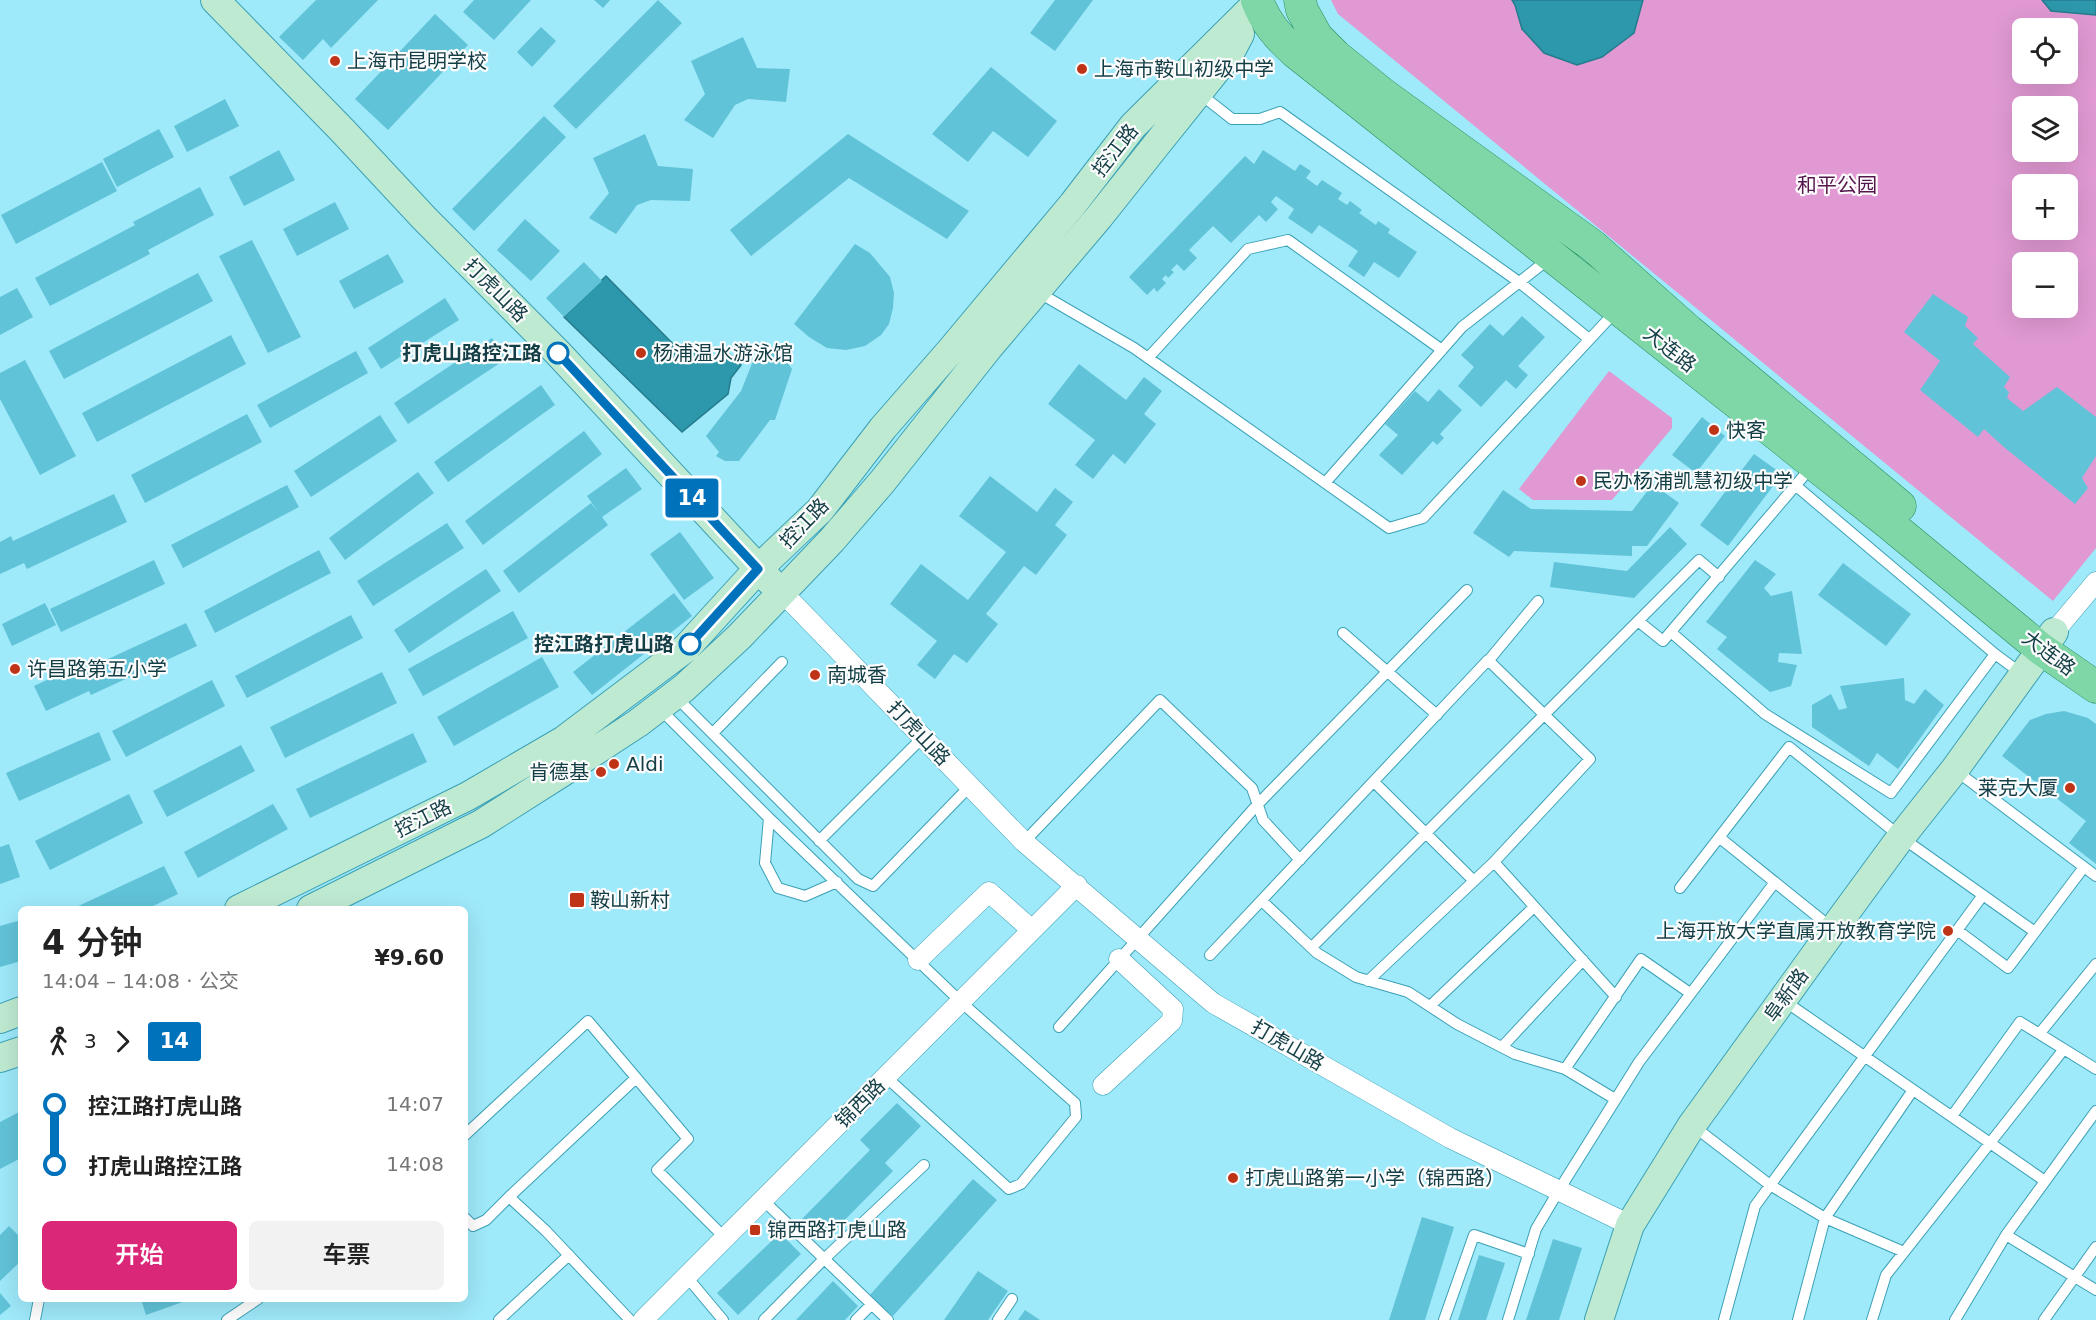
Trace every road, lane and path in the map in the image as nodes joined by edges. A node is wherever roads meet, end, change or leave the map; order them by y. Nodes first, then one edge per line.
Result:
1 (215, 0) edge
2 (1299, 0) edge
3 (1258, 1) edge
4 (1199, 92) junction
5 (1552, 256) junction
6 (1519, 282) junction
7 (1036, 291) junction
8 (1618, 308) junction
9 (1589, 339) junction
10 (1442, 350) junction
11 (1148, 358) junction
12 (1805, 475) junction
13 (1325, 483) junction
14 (758, 569) junction
15 (1719, 577) junction
16 (2096, 582) edge
17 (1467, 590) dead end
18 (783, 592) junction
19 (1538, 601) dead end
20 (1638, 621) junction
21 (1343, 633) dead end
22 (1672, 633) junction
23 (2047, 640) junction
24 (1995, 654) junction
25 (1489, 660) junction
26 (2096, 661) edge
27 (782, 662) dead end
28 (1388, 672) junction
29 (2022, 674) junction
30 (2096, 687) edge
31 (667, 701) junction
32 (1437, 715) junction
33 (1545, 716) junction
34 (712, 734) junction
35 (923, 737) junction
36 (1955, 770) junction
37 (1374, 782) junction
38 (970, 786) junction
39 (1257, 805) junction
40 (769, 818) junction
41 (1426, 834) junction
42 (1901, 837) junction
43 (1720, 838) junction
44 (819, 841) junction
45 (1024, 842) junction
46 (1300, 860) junction
47 (1494, 862) junction
48 (2084, 867) junction
49 (2096, 876) edge
50 (1474, 881) junction
51 (837, 882) junction
52 (1775, 882) junction
53 (1077, 885) junction
54 (1680, 888) dead end
55 (1983, 895) junction
56 (1262, 901) junction
57 (245, 906) edge
58 (317, 906) edge
59 (1534, 907) junction
60 (1032, 930) junction
61 (1833, 930) junction
62 (1957, 930) junction
63 (2035, 932) junction
64 (1138, 938) junction
65 (1312, 947) junction
66 (1210, 955) dead end
67 (1119, 959) junction
68 (918, 960) junction
69 (1582, 960) junction
70 (2096, 964) edge
71 (1368, 981) junction
72 (1690, 993) junction
73 (1616, 997) junction
74 (1783, 999) junction
75 (961, 1002) junction
76 (1430, 1006) junction
77 (18, 1012) edge
78 (0, 1019) edge
79 (1059, 1027) dead end
80 (2040, 1033) junction
81 (1502, 1047) junction
82 (2064, 1048) junction
83 (18, 1052) edge
84 (1866, 1055) junction
85 (0, 1058) edge
86 (2095, 1065) edge
87 (1565, 1070) junction
88 (886, 1077) junction
89 (636, 1078) junction
90 (1102, 1085) dead end
91 (1913, 1090) junction
92 (1615, 1099) junction
93 (2096, 1112) edge
94 (1952, 1116) junction
95 (1692, 1125) junction
96 (468, 1132) edge
97 (1991, 1143) junction
98 (924, 1165) dead end
99 (2045, 1181) junction
100 (1770, 1185) junction
101 (1559, 1190) junction
102 (509, 1197) junction
103 (763, 1200) junction
104 (1825, 1218) junction
105 (468, 1221) edge
106 (1630, 1225) junction
107 (2006, 1235) junction
108 (725, 1238) junction
109 (2096, 1247) edge
110 (1904, 1252) junction
111 (1529, 1254) junction
112 (569, 1256) junction
113 (824, 1260) junction
114 (2075, 1276) junction
115 (687, 1277) junction
116 (2096, 1290) edge
117 (1012, 1299) dead end
118 (38, 1302) edge
119 (254, 1302) edge
120 (872, 1305) junction
121 (35, 1320) edge
122 (227, 1320) edge
123 (499, 1320) edge
124 (630, 1320) edge
125 (644, 1320) edge
126 (723, 1320) edge
127 (764, 1320) edge
128 (856, 1320) edge
129 (888, 1320) edge
130 (998, 1320) edge
131 (1444, 1320) edge
132 (1508, 1320) edge
133 (1599, 1320) edge
134 (1724, 1320) edge
135 (1798, 1320) edge
136 (1872, 1320) edge
137 (1955, 1320) edge
138 (2044, 1320) edge

1 - 14 main road, 打虎山路
2 - 23 main road, 大连路
3 - 4 main road, 控江路
3 - 5 main road, 大连路
3 - 14 main road, 控江路
4 - 6 lane
4 - 7 main road, 控江路
5 - 6 lane
5 - 8 main road, 大连路
6 - 9 lane
6 - 10 lane
7 - 11 lane
7 - 18 main road, 控江路
8 - 9 lane
8 - 12 main road, 大连路
9 - 13 lane
10 - 11 lane
10 - 13 lane
11 - 13 lane
12 - 15 lane
12 - 23 main road, 大连路
12 - 24 lane
14 - 18 main road, 打虎山路
14 - 57 main road, 控江路
15 - 20 lane
15 - 22 lane
16 - 23 street
17 - 28 lane
18 - 31 main road, 控江路
18 - 35 street, 打虎山路
19 - 25 lane
20 - 22 lane
20 - 33 lane
21 - 28 lane
22 - 24 lane
23 - 26 main road, 大连路
23 - 29 main road, 阜新路
23 - 30 main road, 大连路
24 - 29 lane
25 - 32 lane
25 - 33 lane
27 - 34 lane
28 - 32 lane
28 - 39 lane
29 - 36 main road, 阜新路
31 - 34 lane
31 - 40 lane
31 - 58 main road, 控江路
32 - 37 lane
33 - 41 lane
33 - 47 lane
34 - 44 lane
35 - 38 street, 打虎山路
35 - 44 lane
36 - 42 main road, 阜新路
36 - 48 lane
37 - 41 lane
37 - 46 lane
38 - 44 lane
38 - 45 street, 打虎山路
39 - 45 lane
39 - 46 lane
39 - 64 lane
40 - 51 lane
40 - 51 lane
41 - 50 lane
41 - 65 lane
42 - 43 lane
42 - 55 lane
42 - 61 main road, 阜新路
43 - 52 lane
43 - 54 lane
45 - 53 street, 打虎山路
46 - 56 lane
47 - 50 lane
47 - 59 lane
48 - 49 lane
48 - 63 lane
50 - 71 lane
51 - 68 lane
52 - 61 lane
52 - 72 lane
53 - 60 street, 锦西路
53 - 64 street, 打虎山路
55 - 62 lane
55 - 63 lane
56 - 65 lane
56 - 66 lane
59 - 69 lane
59 - 76 lane
60 - 68 street
60 - 75 street, 锦西路
61 - 74 main road, 阜新路
62 - 63 lane
62 - 84 lane
64 - 67 lane
64 - 101 street, 打虎山路
65 - 71 lane
67 - 79 lane
67 - 90 street
68 - 75 lane
69 - 73 lane
69 - 81 lane
70 - 80 lane
71 - 76 lane
72 - 73 lane
72 - 92 lane
73 - 87 lane
74 - 84 lane
74 - 95 main road, 阜新路
75 - 88 street, 锦西路
75 - 88 lane
76 - 81 lane
77 - 78 main road
80 - 82 lane
80 - 94 lane
81 - 87 lane
82 - 86 lane
82 - 97 lane
83 - 85 main road
84 - 91 lane
84 - 100 lane
87 - 92 lane
88 - 103 street, 锦西路
89 - 96 lane
89 - 102 lane
89 - 108 lane
91 - 94 lane
91 - 104 lane
92 - 101 lane
93 - 99 lane
94 - 97 lane
95 - 100 lane
95 - 106 main road, 阜新路
97 - 99 lane
97 - 110 lane
98 - 113 lane
99 - 107 lane
100 - 104 lane
100 - 134 lane
101 - 106 street, 打虎山路
101 - 111 lane
102 - 105 lane
102 - 112 lane
103 - 108 street, 锦西路
103 - 113 lane
104 - 110 lane
104 - 135 lane
106 - 133 main road, 阜新路
107 - 114 lane
107 - 137 lane
108 - 115 street, 锦西路
109 - 114 lane
110 - 136 lane
111 - 131 lane
111 - 132 lane
112 - 123 lane
112 - 124 lane
113 - 120 lane
113 - 127 lane
114 - 116 lane
114 - 138 lane
115 - 125 street, 锦西路
115 - 126 lane
117 - 130 lane
118 - 121 lane
119 - 122 lane
120 - 128 lane
120 - 129 lane

